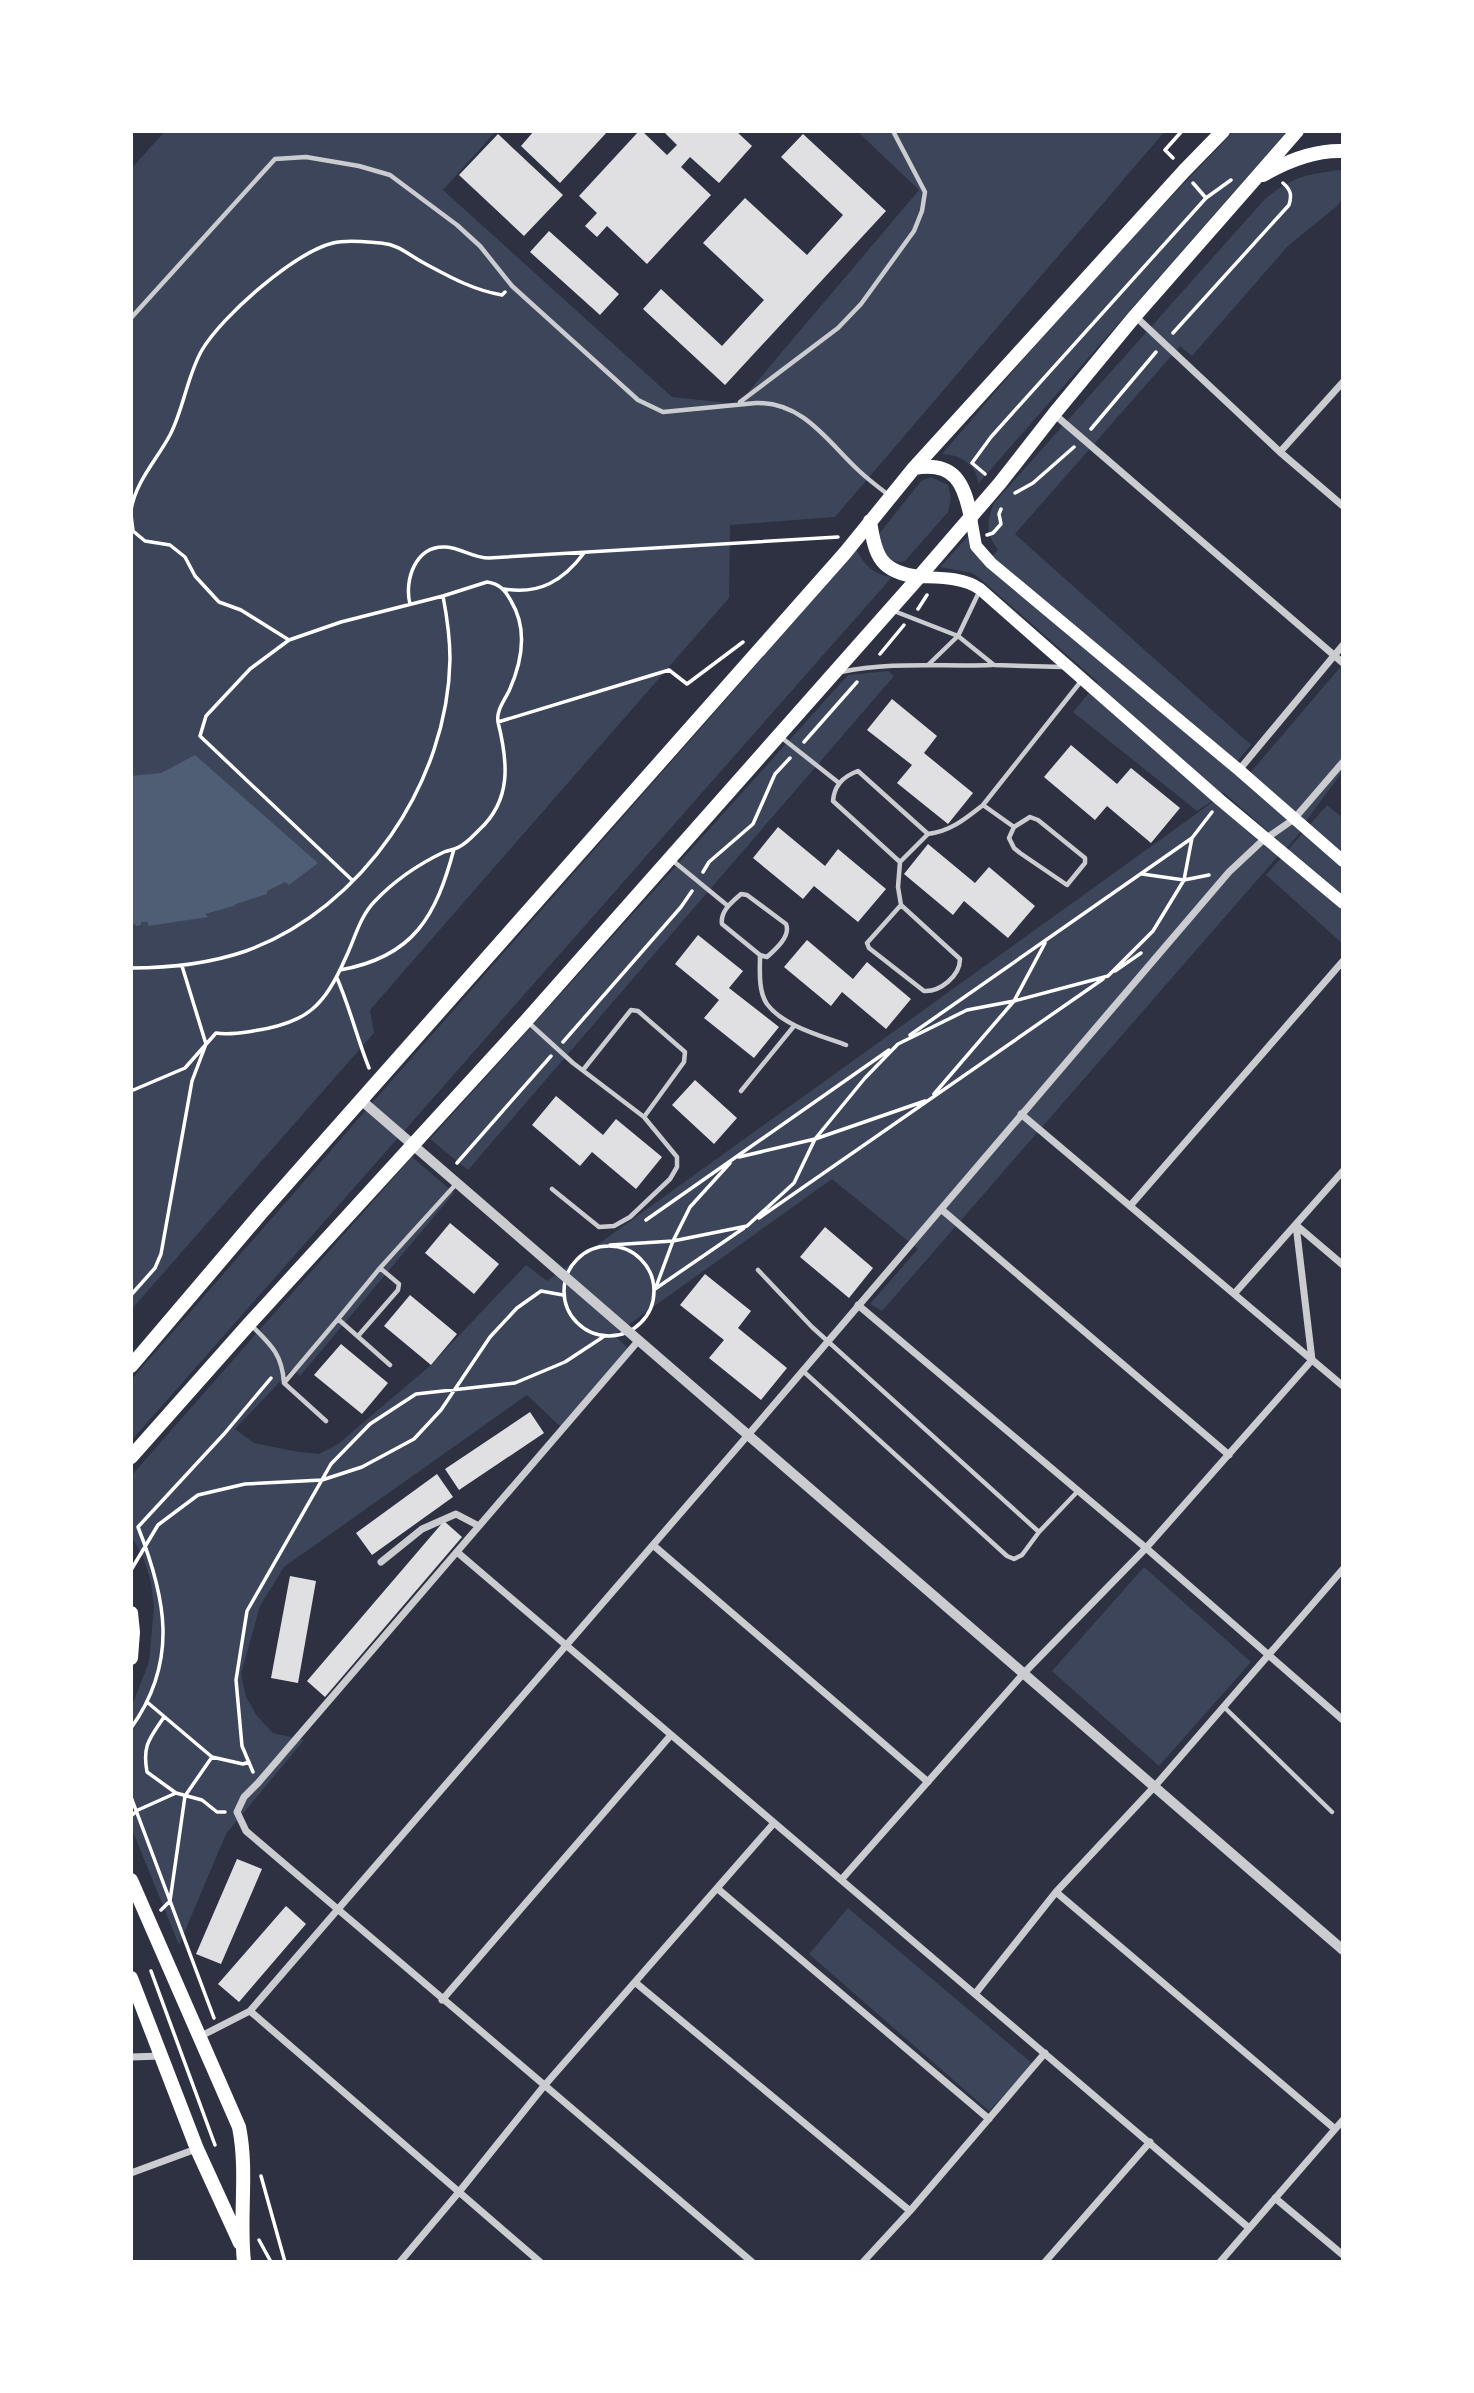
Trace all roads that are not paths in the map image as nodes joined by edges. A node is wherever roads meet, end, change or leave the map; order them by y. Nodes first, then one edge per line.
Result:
1 (893, 131) edge
2 (1213, 131) edge
3 (1223, 131) edge
4 (1297, 131) edge
5 (1208, 147) junction
6 (1343, 151) edge
7 (1253, 181) junction
8 (1135, 316) junction
9 (131, 318) edge
10 (1343, 383) edge
11 (738, 404) junction
12 (1054, 414) junction
13 (1280, 452) junction
14 (914, 468) junction
15 (891, 496) junction
16 (1343, 506) edge
17 (971, 518) junction
18 (870, 521) junction
19 (919, 578) junction
20 (980, 589) junction
21 (891, 609) junction
22 (958, 636) junction
23 (1343, 645) edge
24 (1334, 655) junction
25 (1343, 663) edge
26 (994, 665) junction
27 (928, 666) junction
28 (1068, 667) junction
29 (833, 674) junction
30 (1082, 679) junction
31 (778, 736) junction
32 (1343, 762) edge
33 (1239, 770) junction
34 (839, 783) junction
35 (983, 805) junction
36 (1294, 819) junction
37 (1014, 827) junction
38 (928, 834) junction
39 (1266, 838) junction
40 (669, 858) junction
41 (1343, 861) edge
42 (900, 862) junction
43 (1343, 903) edge
44 (901, 905) junction
45 (728, 906) junction
46 (760, 954) junction
47 (1343, 961) edge
48 (526, 1021) junction
49 (794, 1026) junction
50 (846, 1045) dead end
51 (583, 1070) junction
52 (741, 1091) dead end
53 (361, 1100) junction
54 (1021, 1114) junction
55 (644, 1117) junction
56 (412, 1144) junction
57 (1343, 1171) edge
58 (457, 1183) junction
59 (552, 1189) dead end
60 (1130, 1206) junction
61 (941, 1209) junction
62 (1296, 1225) junction
63 (1343, 1265) edge
64 (380, 1268) junction
65 (758, 1270) dead end
66 (1234, 1294) junction
67 (858, 1306) junction
68 (338, 1319) junction
69 (249, 1324) junction
70 (358, 1336) junction
71 (639, 1340) junction
72 (827, 1342) junction
73 (1312, 1360) junction
74 (390, 1365) dead end
75 (131, 1366) edge
76 (803, 1371) junction
77 (284, 1383) junction
78 (1343, 1386) edge
79 (326, 1420) dead end
80 (748, 1435) junction
81 (1229, 1455) junction
82 (131, 1457) edge
83 (1078, 1491) junction
84 (479, 1526) junction
85 (1039, 1532) junction
86 (653, 1545) junction
87 (1146, 1548) junction
88 (457, 1552) junction
89 (381, 1562) dead end
90 (1343, 1569) edge
91 (131, 1613) edge
92 (566, 1646) junction
93 (1269, 1655) junction
94 (131, 1658) edge
95 (1024, 1673) junction
96 (1223, 1706) junction
97 (1343, 1720) edge
98 (671, 1735) junction
99 (928, 1782) junction
100 (1154, 1786) junction
101 (1332, 1812) dead end
102 (774, 1823) junction
103 (131, 1880) edge
104 (841, 1880) junction
105 (718, 1889) junction
106 (1056, 1892) junction
107 (338, 1908) junction
108 (1343, 1950) edge
109 (636, 1983) junction
110 (133, 1987) edge
111 (975, 1994) junction
112 (442, 2000) junction
113 (250, 2011) junction
114 (198, 2037) junction
115 (1045, 2053) junction
116 (162, 2056) junction
117 (131, 2057) edge
118 (544, 2086) junction
119 (989, 2119) junction
120 (1343, 2120) edge
121 (1335, 2129) junction
122 (1150, 2142) junction
123 (197, 2149) junction
124 (131, 2174) edge
125 (459, 2193) junction
126 (1275, 2198) junction
127 (910, 2211) junction
128 (1249, 2228) junction
129 (244, 2255) edge
130 (1343, 2255) edge
131 (400, 2262) edge
132 (540, 2262) edge
133 (752, 2262) edge
134 (863, 2262) edge
135 (1045, 2262) edge
136 (1220, 2262) edge

1 - 11 lane
2 - 5 main road
3 - 5 main road
4 - 7 main road
5 - 14 main road
6 - 7 main road
7 - 8 main road
8 - 12 main road
8 - 13 street
9 - 11 lane
10 - 13 street
11 - 15 lane
12 - 17 main road
12 - 24 street
13 - 16 street
14 - 15 main road
14 - 17 main road
15 - 18 main road
17 - 19 main road
17 - 33 main road
18 - 19 main road
18 - 53 main road
19 - 20 main road
19 - 21 main road
20 - 22 lane
20 - 28 main road
21 - 22 lane
21 - 29 main road
22 - 26 lane
22 - 27 lane
23 - 24 street
24 - 25 street
24 - 33 street
26 - 27 lane
26 - 28 lane
27 - 29 lane
28 - 30 main road
29 - 31 main road
30 - 35 lane
30 - 39 main road
31 - 34 lane
31 - 40 main road
32 - 36 street
33 - 36 main road
34 - 38 lane
34 - 42 lane
35 - 37 lane
35 - 38 lane
36 - 39 street
36 - 41 main road
37 - 37 lane
38 - 42 lane
39 - 43 main road
39 - 54 street
40 - 45 lane
40 - 48 main road
42 - 44 lane
44 - 44 lane
45 - 46 lane
45 - 46 lane
46 - 49 lane
47 - 60 street
48 - 51 lane
48 - 56 main road
49 - 50 lane
49 - 52 lane
51 - 55 lane
51 - 55 lane
53 - 56 street
53 - 75 main road
54 - 60 street
54 - 61 street
55 - 59 lane
56 - 58 street
56 - 69 main road
57 - 62 street
58 - 64 lane
58 - 71 street
60 - 66 street
61 - 67 street
61 - 81 street
62 - 63 street
62 - 66 street
62 - 73 street
64 - 68 lane
64 - 70 lane
65 - 72 lane
66 - 73 street
67 - 72 street
67 - 83 street
68 - 70 lane
68 - 77 lane
69 - 77 lane
69 - 82 main road
70 - 74 lane
71 - 80 street
71 - 84 street
72 - 76 street
72 - 85 lane
73 - 78 street
73 - 81 street
76 - 80 street
76 - 85 lane
77 - 79 lane
80 - 86 street
80 - 95 street
81 - 87 street
83 - 85 lane
83 - 87 street
84 - 88 street
84 - 89 street
86 - 92 street
86 - 99 street
87 - 93 street
87 - 95 street
88 - 92 street
88 - 107 street
90 - 93 street
91 - 94 main road
92 - 98 street
92 - 107 street
93 - 96 street
93 - 97 street
95 - 99 street
95 - 100 street
96 - 100 street
96 - 101 lane
98 - 102 street
98 - 112 street
99 - 104 street
100 - 106 street
100 - 108 street
102 - 104 street
102 - 105 street
103 - 114 main road
104 - 111 street
105 - 109 street
105 - 119 street
106 - 111 street
106 - 121 street
107 - 112 street
107 - 113 street
109 - 118 street
109 - 127 street
110 - 116 main road
111 - 115 street
112 - 118 street
113 - 114 street
113 - 125 street
114 - 129 main road
115 - 119 street
115 - 122 street
116 - 117 street
116 - 123 main road
118 - 125 street
118 - 133 street
119 - 127 street
120 - 121 street
121 - 126 street
122 - 128 street
122 - 135 street
123 - 124 street
123 - 129 main road
125 - 131 street
125 - 132 street
126 - 128 street
126 - 130 street
127 - 134 street
128 - 136 street

